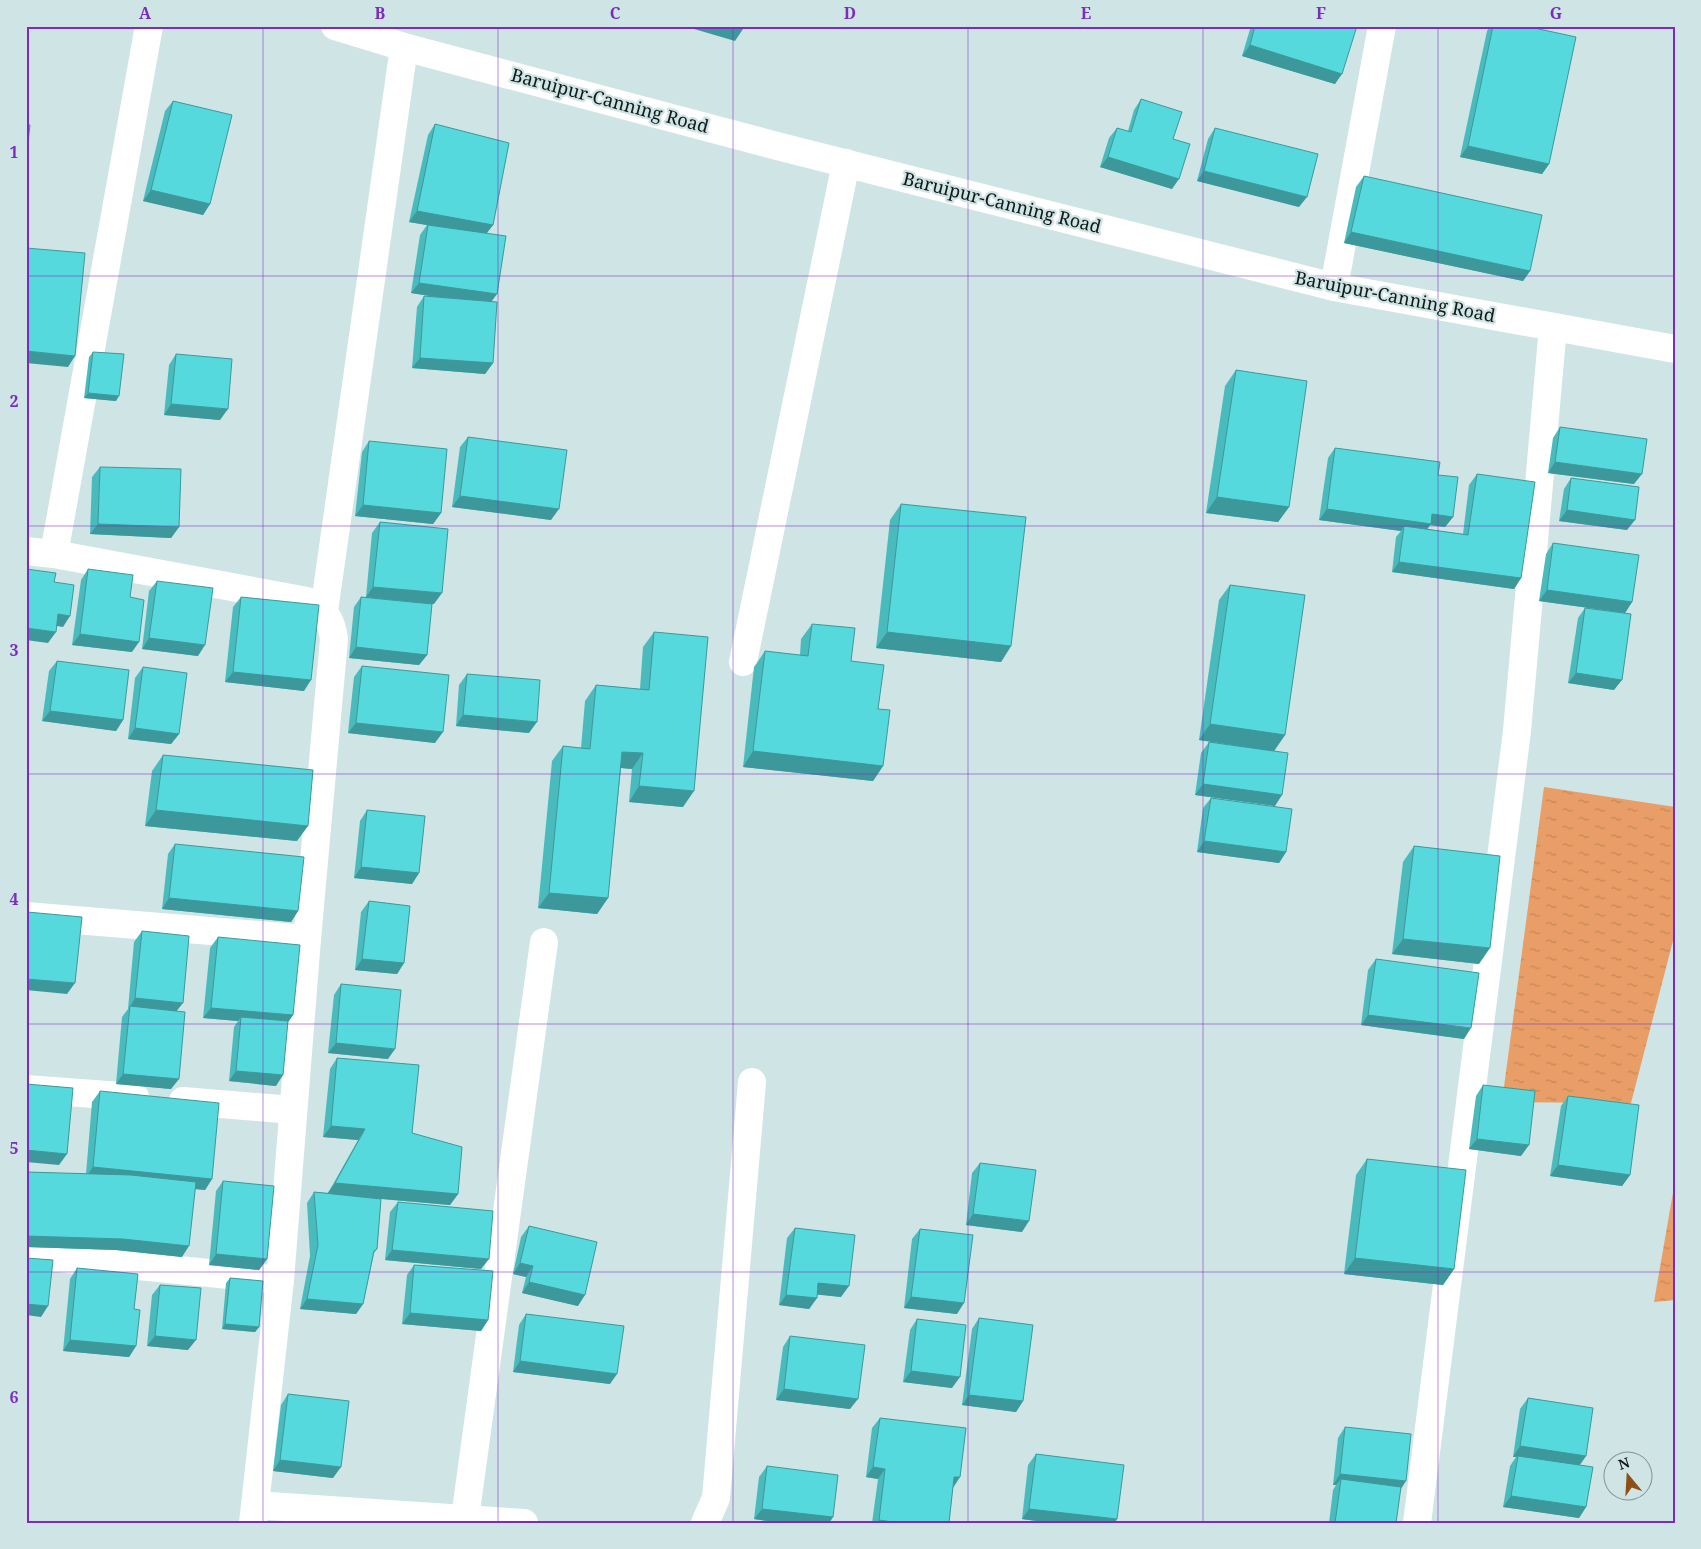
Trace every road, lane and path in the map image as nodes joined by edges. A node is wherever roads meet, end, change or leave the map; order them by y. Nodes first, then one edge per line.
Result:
1 (149, 26) edge
2 (336, 26) edge
3 (1382, 26) edge
4 (404, 46) junction
5 (846, 163) junction
6 (1334, 287) junction
7 (1553, 327) junction
8 (1675, 349) edge
9 (26, 551) edge
10 (54, 554) junction
11 (324, 611) junction
12 (743, 662) dead end
13 (26, 916) edge
14 (307, 940) junction
15 (544, 942) dead end
16 (752, 1082) dead end
17 (26, 1089) edge
18 (293, 1110) junction
19 (26, 1256) edge
20 (280, 1280) junction
21 (254, 1514) edge
22 (465, 1518) junction
23 (524, 1523) edge
24 (705, 1523) edge
25 (1416, 1523) edge

1 - 10 street
2 - 4 street, Baruipur-Canning Road
3 - 6 street
4 - 5 street, Baruipur-Canning Road
4 - 11 street
5 - 6 street, Baruipur-Canning Road
5 - 12 street
6 - 7 street, Baruipur-Canning Road
7 - 8 street, Baruipur-Canning Road
7 - 25 street
9 - 10 street
10 - 11 street
11 - 14 street
13 - 14 street
14 - 18 street
15 - 22 street
16 - 24 street
17 - 18 street
18 - 20 street
19 - 20 street
20 - 21 street
21 - 22 street
22 - 23 street

